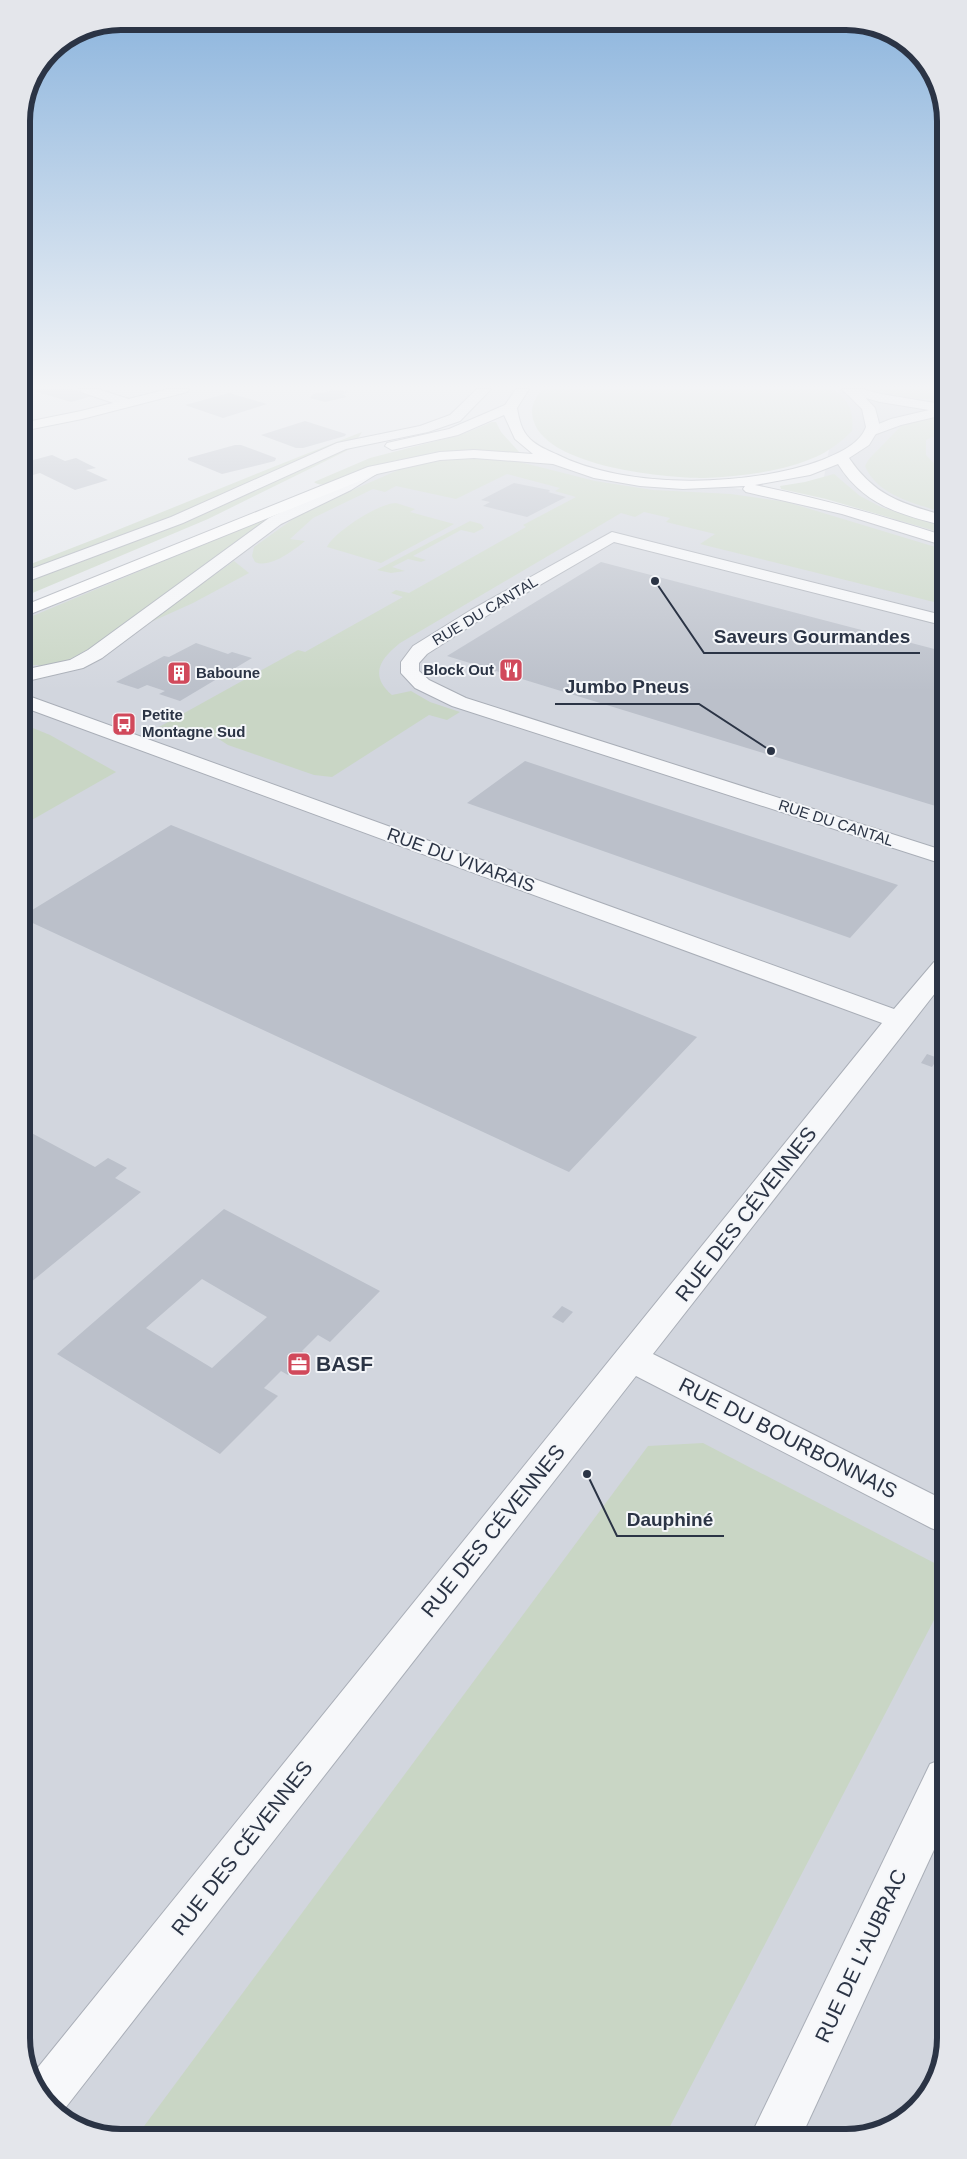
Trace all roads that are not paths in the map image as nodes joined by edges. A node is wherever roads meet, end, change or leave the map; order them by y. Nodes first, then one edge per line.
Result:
1 (244, 490) edge
2 (287, 490) edge
3 (324, 490) edge
4 (340, 490) edge
5 (755, 490) edge
6 (867, 490) edge
7 (937, 518) edge
8 (937, 538) edge
9 (153, 559) junction
10 (30, 575) edge
11 (30, 609) edge
12 (937, 619) edge
13 (76, 664) junction
14 (30, 674) edge
15 (30, 702) edge
16 (52, 710) junction
17 (937, 855) edge
18 (937, 973) edge
19 (898, 1020) junction
20 (632, 1358) junction
21 (937, 1513) edge
22 (937, 1796) edge
23 (49, 2093) edge
24 (780, 2129) edge

1 - 10 street
2 - 9 main road
3 - 9 main road
4 - 13 street
5 - 8 main road
6 - 7 main road
9 - 11 main road
12 - 17 street, RUE DU CANTAL
13 - 14 street
13 - 16 street
15 - 16 street, RUE DU VIVARAIS
16 - 19 street, RUE DU VIVARAIS
18 - 19 street, RUE DES CÉVENNES
19 - 20 street, RUE DES CÉVENNES
20 - 21 street, RUE DU BOURBONNAIS
20 - 23 street, RUE DES CÉVENNES
22 - 24 street, RUE DE L'AUBRAC

